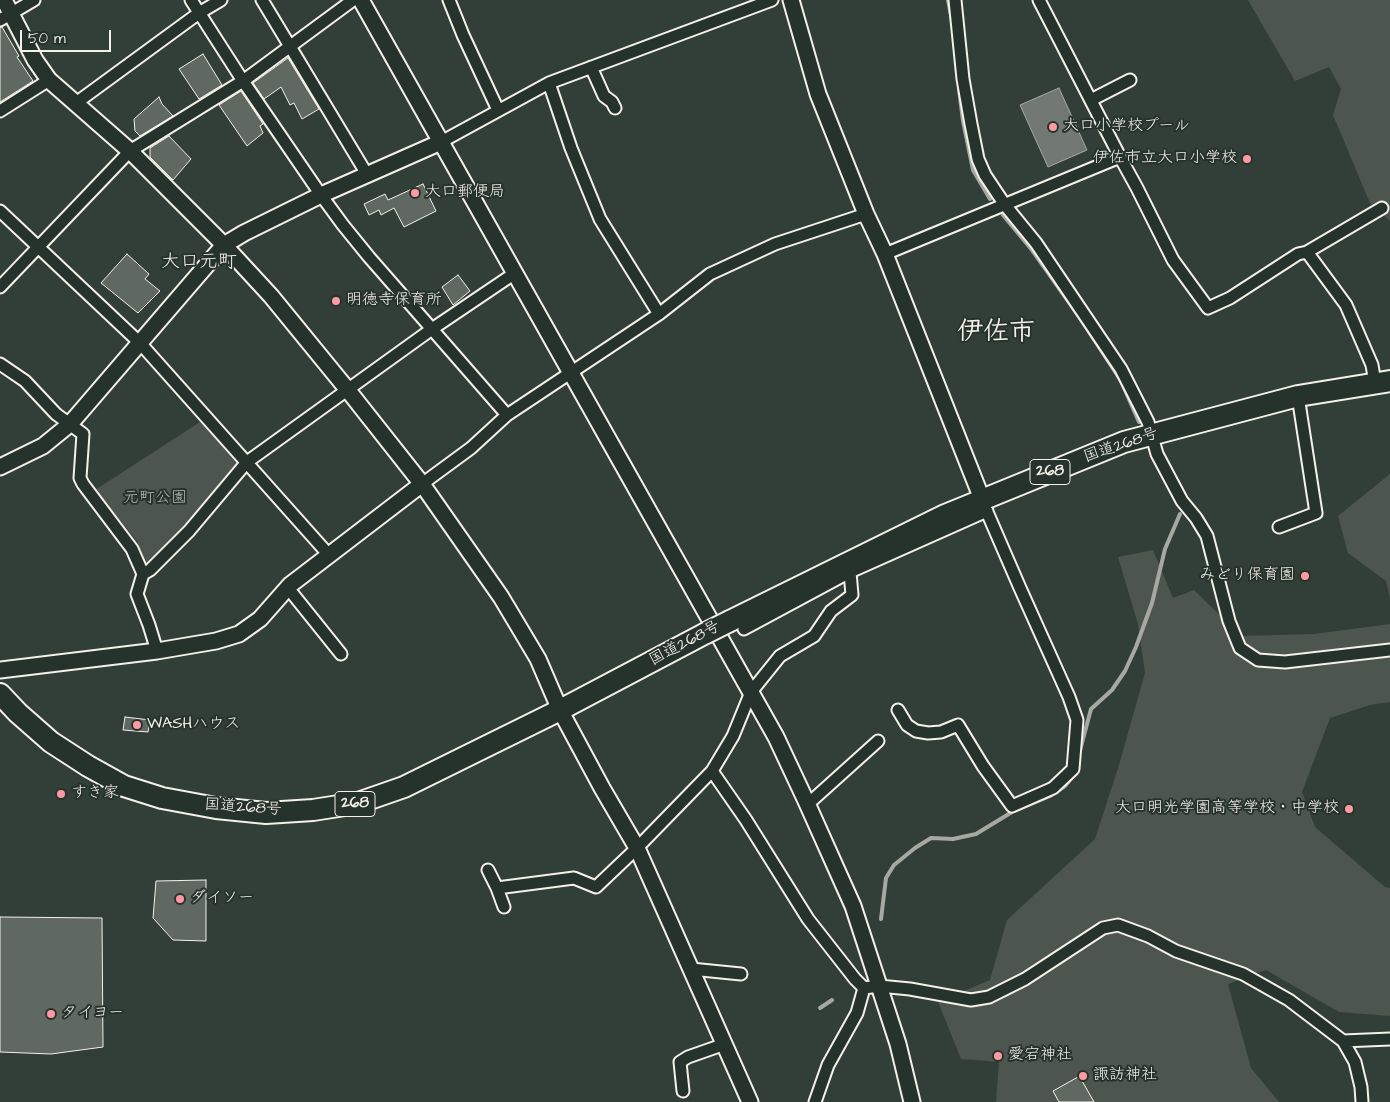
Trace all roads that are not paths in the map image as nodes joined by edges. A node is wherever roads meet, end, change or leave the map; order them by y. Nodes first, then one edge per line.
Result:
1 (34, 0) edge
2 (190, 0) edge
3 (221, 0) edge
4 (262, 0) edge
5 (449, 0) edge
6 (772, 0) edge
7 (791, 0) edge
8 (955, 0) edge
9 (1039, 0) edge
10 (351, 1) edge
11 (5, 11) edge
12 (199, 13) junction
13 (290, 47) junction
14 (592, 67) junction
15 (49, 80) junction
16 (1130, 80) dead end
17 (243, 81) junction
18 (549, 83) junction
19 (1092, 100) junction
20 (76, 103) junction
21 (615, 108) dead end
22 (498, 110) junction
23 (0, 111) edge
24 (441, 142) junction
25 (130, 151) junction
26 (1120, 157) junction
27 (368, 176) junction
28 (321, 195) junction
29 (1005, 205) junction
30 (1382, 208) dead end
31 (0, 211) edge
32 (866, 214) junction
33 (224, 245) junction
34 (38, 247) junction
35 (1307, 252) junction
36 (885, 254) junction
37 (515, 273) junction
38 (0, 287) edge
39 (659, 314) junction
40 (432, 329) junction
41 (140, 343) junction
42 (0, 364) edge
43 (572, 373) junction
44 (1383, 382) edge
45 (348, 389) junction
46 (1298, 396) junction
47 (507, 415) junction
48 (70, 424) junction
49 (1152, 434) junction
50 (247, 462) junction
51 (0, 467) edge
52 (422, 484) junction
53 (984, 505) junction
54 (1279, 528) dead end
55 (329, 555) junction
56 (850, 572) junction
57 (142, 574) junction
58 (288, 588) junction
59 (737, 625) junction
60 (1390, 650) edge
61 (157, 651) junction
62 (341, 654) dead end
63 (0, 670) edge
64 (751, 692) junction
65 (0, 694) edge
66 (560, 710) junction
67 (898, 710) dead end
68 (878, 741) dead end
69 (712, 771) junction
70 (808, 804) junction
71 (637, 848) junction
72 (488, 870) dead end
73 (497, 888) junction
74 (504, 907) dead end
75 (692, 969) junction
76 (741, 974) dead end
77 (872, 987) junction
78 (1390, 1039) edge
79 (1343, 1041) junction
80 (725, 1044) junction
81 (683, 1091) dead end
82 (750, 1102) edge
83 (816, 1102) edge
84 (912, 1102) edge
85 (1362, 1102) edge

1 - 11 street
2 - 12 street
3 - 12 street
4 - 13 street
5 - 22 street
6 - 14 street
7 - 32 street
8 - 29 street
9 - 19 street
10 - 13 street
10 - 24 street
11 - 15 street
12 - 17 street
12 - 20 street
13 - 17 street
13 - 27 street
14 - 18 street
14 - 21 street
15 - 20 street
15 - 23 street
16 - 19 street
17 - 25 street
17 - 28 street
18 - 22 street
18 - 39 street
19 - 26 street
20 - 25 street
22 - 24 street
24 - 27 street
24 - 37 street
25 - 33 street
25 - 34 street
26 - 29 street
26 - 35 street
27 - 28 street
28 - 33 street
28 - 40 street
29 - 36 street
29 - 49 street
30 - 35 street
31 - 34 street
32 - 36 street
32 - 39 street
33 - 41 street
33 - 45 street
34 - 38 street
34 - 41 street
35 - 44 street
36 - 53 street
37 - 40 street
37 - 43 street
39 - 43 street
40 - 45 street
40 - 47 street
41 - 48 street
41 - 50 street
42 - 48 street
43 - 47 street
43 - 64 street
44 - 46 highway, 国道268号 / 268
45 - 50 street
45 - 52 street
46 - 49 highway, 国道268号 / 268
46 - 54 street
47 - 52 street
48 - 51 street
48 - 57 street
49 - 53 highway, 国道268号 / 268
49 - 60 street
50 - 55 street
50 - 57 street
52 - 55 street
52 - 66 street
53 - 56 street
53 - 59 highway, 国道268号 / 268
53 - 67 street
55 - 58 street
56 - 59 street
56 - 64 street
57 - 61 street
58 - 61 street
58 - 62 street
59 - 66 highway, 国道268号 / 268, bridge
61 - 63 street
64 - 69 street
64 - 70 street
65 - 66 highway, 国道268号 / 268
66 - 71 street
68 - 70 street
69 - 71 street
69 - 77 street
70 - 77 street
71 - 73 street
71 - 75 street
72 - 73 street
73 - 74 street
75 - 76 street
75 - 80 street
77 - 79 street
77 - 83 street
77 - 84 street
78 - 79 street
79 - 85 street
80 - 81 street
80 - 82 street

